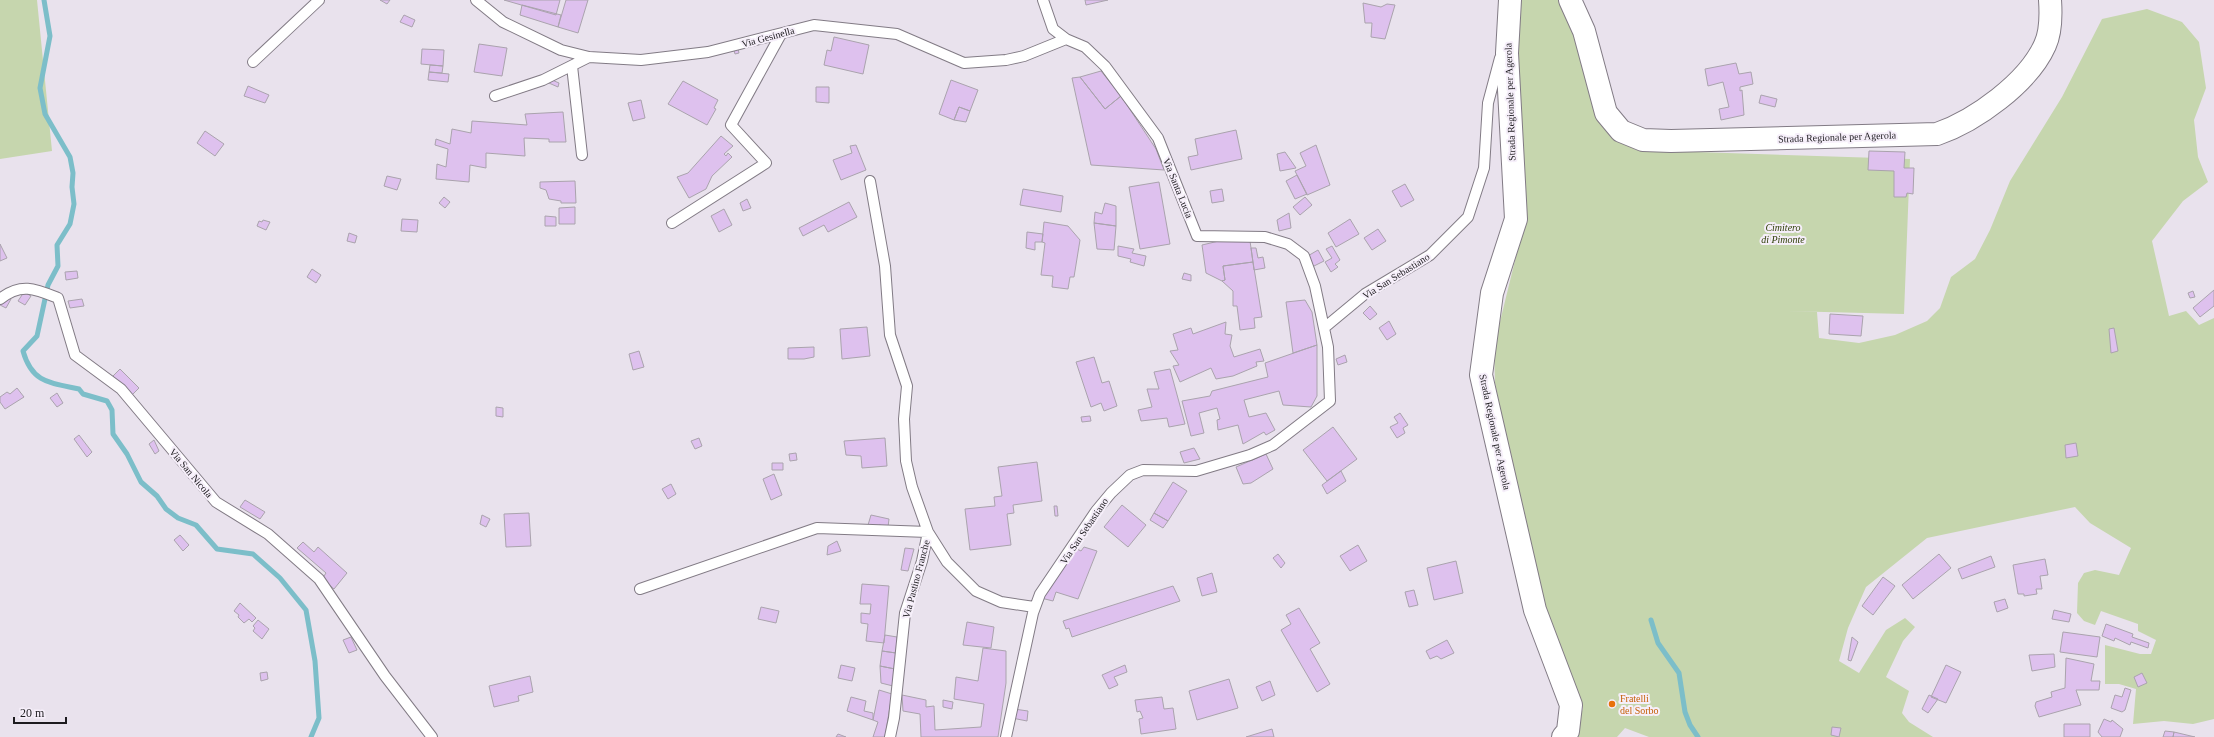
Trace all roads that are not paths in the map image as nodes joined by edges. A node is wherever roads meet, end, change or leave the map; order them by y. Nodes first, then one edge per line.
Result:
1 (319, 0) edge
2 (476, 0) edge
3 (1043, 0) edge
4 (1570, 0) edge
5 (2050, 0) edge
6 (1510, 10) edge
7 (781, 34) junction
8 (1066, 39) junction
9 (589, 57) junction
10 (253, 62) dead end
11 (572, 66) junction
12 (495, 96) dead end
13 (582, 155) dead end
14 (870, 181) dead end
15 (672, 223) dead end
16 (0, 299) edge
17 (1324, 328) junction
18 (928, 532) junction
19 (640, 589) dead end
20 (1034, 607) junction
21 (432, 737) edge
22 (890, 737) edge
23 (1006, 737) edge
24 (1563, 737) edge

1 - 10 lane
2 - 9 lane, Via Gesinella
3 - 8 lane, Via Santa Lucia
4 - 5 main road, Strada Regionale per Agerola
6 - 17 lane, Via San Sebastiano
6 - 24 main road, Strada Regionale per Agerola
7 - 8 lane, Via Gesinella
7 - 9 lane, Via Gesinella
7 - 15 lane
8 - 17 lane, Via Santa Lucia
9 - 11 lane
11 - 12 lane
11 - 13 lane
14 - 18 lane
16 - 21 lane, Via San Nicola
17 - 20 lane, Via San Sebastiano
18 - 19 lane
18 - 20 lane, Via Pastino Franche
18 - 22 lane, Via Pastino Franche
20 - 23 lane, Via San Sebastiano

